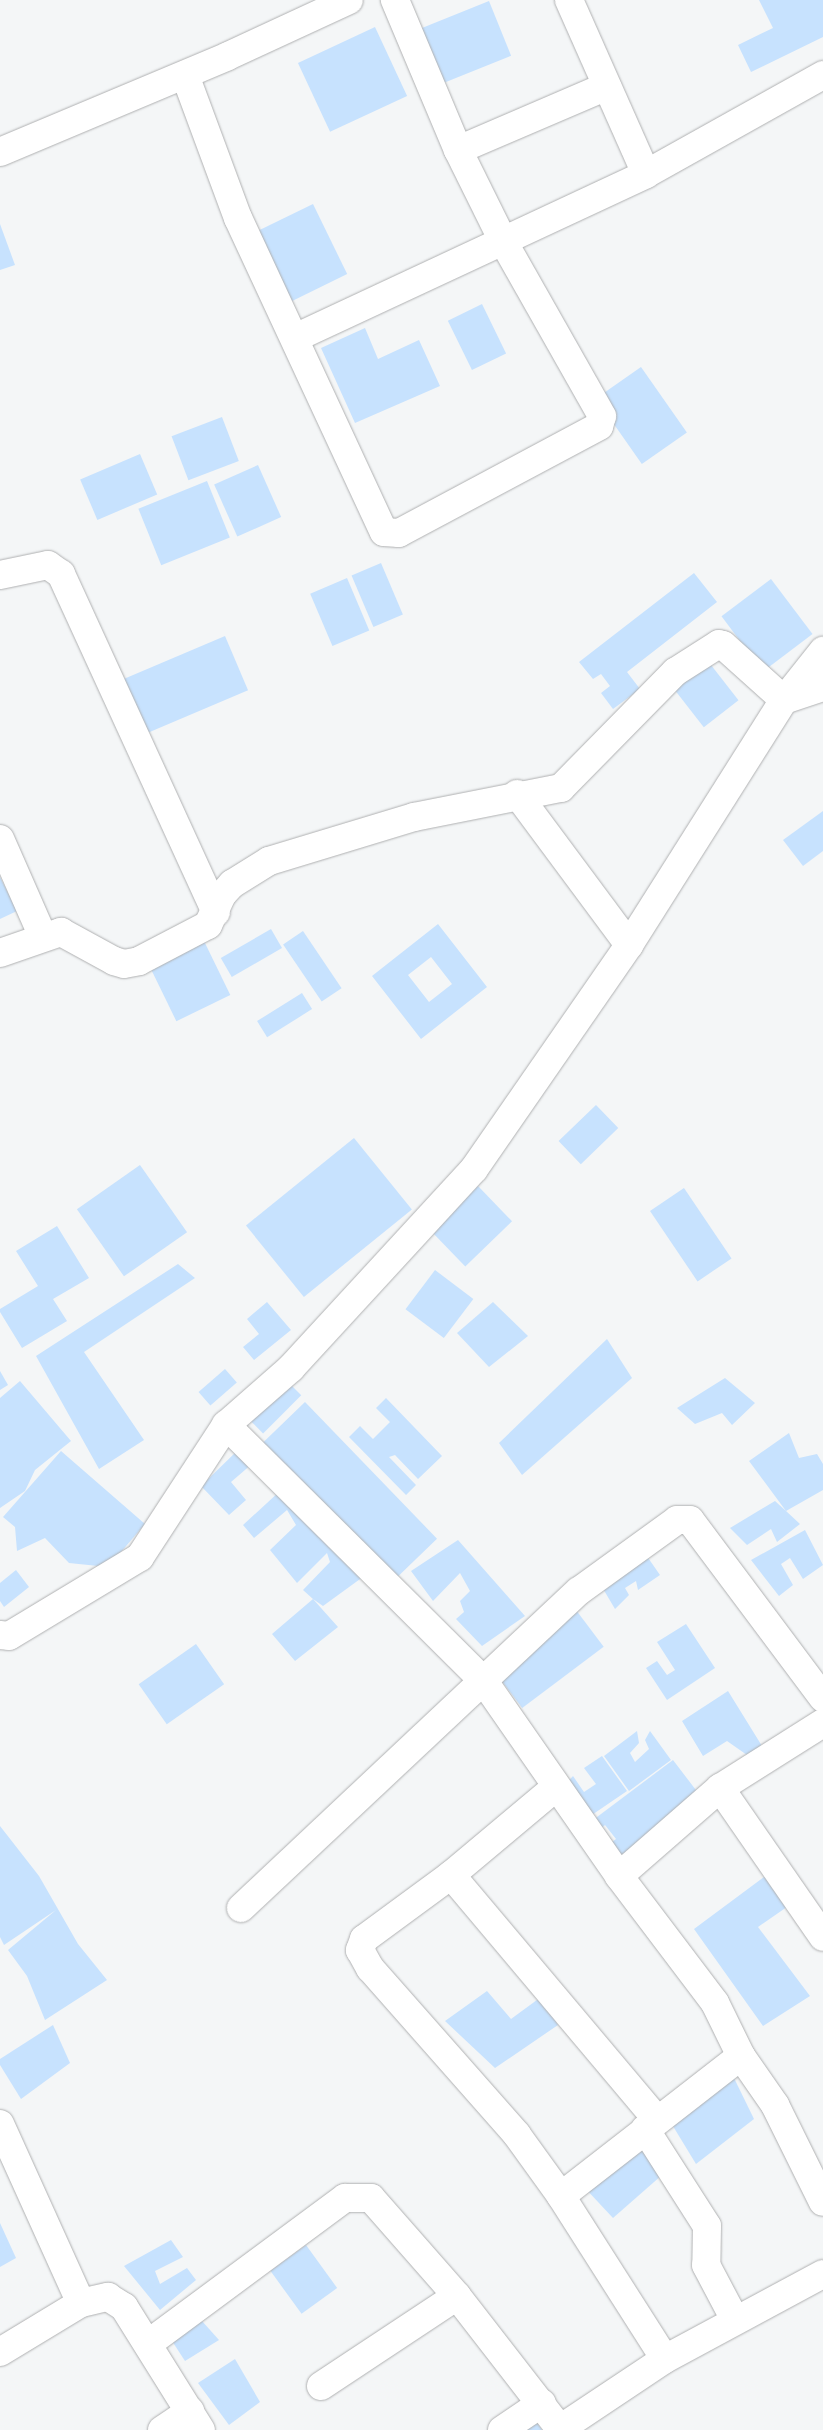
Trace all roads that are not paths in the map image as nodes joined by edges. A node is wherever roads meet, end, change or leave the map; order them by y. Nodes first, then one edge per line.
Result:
1 (349, 0) edge
2 (395, 0) edge
3 (569, 0) edge
4 (185, 75) junction
5 (823, 75) edge
6 (607, 86) junction
7 (458, 150) junction
8 (0, 152) edge
9 (646, 174) junction
10 (504, 243) junction
11 (295, 338) junction
12 (0, 574) edge
13 (823, 650) edge
14 (823, 687) edge
15 (784, 700) junction
16 (516, 794) junction
17 (0, 839) edge
18 (216, 912) junction
19 (43, 937) junction
20 (628, 945) junction
21 (0, 952) edge
22 (226, 1425) junction
23 (0, 1635) edge
24 (483, 1680) junction
25 (823, 1698) edge
26 (823, 1724) edge
27 (556, 1787) junction
28 (720, 1788) junction
29 (452, 1875) junction
30 (619, 1876) junction
31 (241, 1908) dead end
32 (823, 1937) edge
33 (740, 2056) junction
34 (0, 2124) edge
35 (651, 2124) junction
36 (561, 2196) junction
37 (823, 2202) edge
38 (823, 2274) edge
39 (457, 2296) junction
40 (81, 2303) junction
41 (735, 2320) junction
42 (149, 2343) junction
43 (0, 2352) edge
44 (665, 2359) junction
45 (321, 2386) dead end
46 (542, 2403) junction
47 (196, 2420) edge
48 (162, 2430) edge
49 (502, 2430) edge
50 (560, 2430) edge

1 - 4 street
2 - 7 street
3 - 6 street
4 - 8 street
4 - 11 street
5 - 9 street
6 - 7 street
6 - 9 street
7 - 10 street
9 - 10 street
10 - 11 street
10 - 11 street
12 - 18 street
13 - 15 street
14 - 15 street
15 - 16 street
15 - 20 street
16 - 18 street
16 - 20 street
17 - 19 street
18 - 19 street
19 - 21 street
20 - 22 street
22 - 23 street
22 - 24 street
24 - 25 street
24 - 27 street
24 - 31 street
26 - 28 street
27 - 29 street
27 - 30 street
28 - 30 street
28 - 32 street
29 - 35 street
29 - 36 street
30 - 33 street
33 - 35 street
33 - 37 street
34 - 40 street
35 - 36 street
35 - 41 street
36 - 44 street
38 - 41 street
39 - 42 street
39 - 45 street
39 - 46 street
40 - 42 street
40 - 43 street
41 - 44 street
42 - 47 street
44 - 50 street
46 - 49 street
46 - 50 street
47 - 48 street

